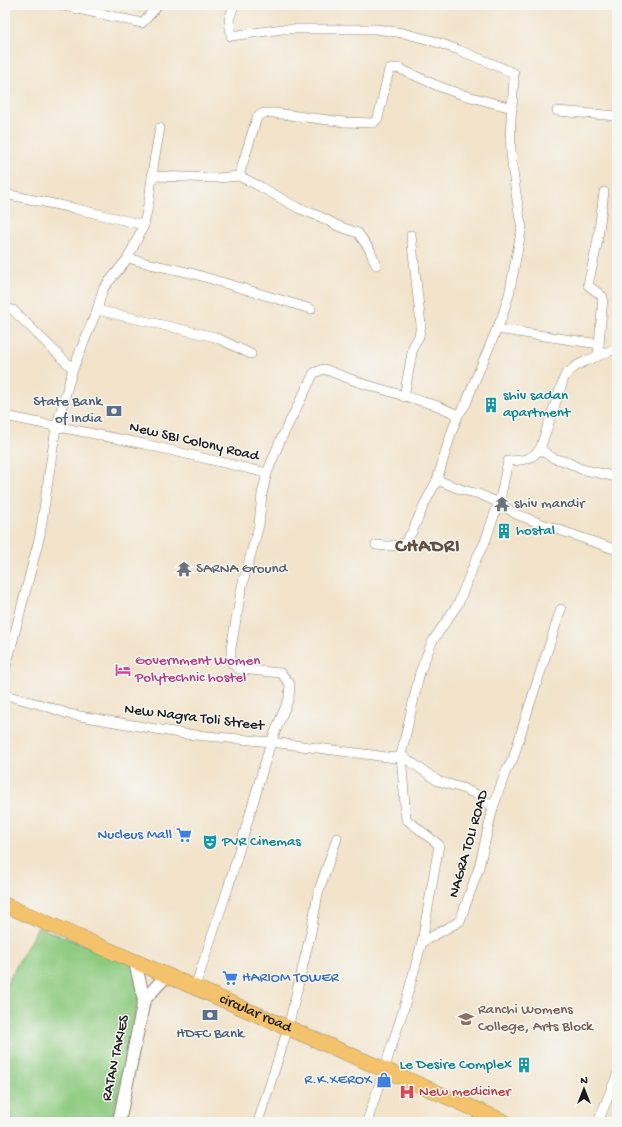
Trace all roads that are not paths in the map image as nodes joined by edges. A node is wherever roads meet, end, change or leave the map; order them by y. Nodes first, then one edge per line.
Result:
1 (60, 5) edge
2 (157, 5) edge
3 (234, 5) edge
4 (512, 108) junction
5 (557, 111) dead end
6 (617, 116) edge
7 (160, 128) dead end
8 (152, 176) junction
9 (239, 176) junction
10 (604, 192) dead end
11 (5, 194) edge
12 (144, 225) junction
13 (411, 235) dead end
14 (128, 258) junction
15 (376, 265) dead end
16 (5, 308) edge
17 (311, 309) dead end
18 (97, 310) junction
19 (497, 329) junction
20 (599, 344) junction
21 (617, 348) edge
22 (251, 354) dead end
23 (598, 356) junction
24 (73, 369) junction
25 (404, 396) junction
26 (458, 415) junction
27 (5, 416) edge
28 (56, 427) junction
29 (540, 449) junction
30 (267, 473) junction
31 (617, 477) edge
32 (438, 480) junction
33 (499, 503) junction
34 (376, 545) dead end
35 (617, 550) edge
36 (561, 609) dead end
37 (5, 671) edge
38 (5, 695) edge
39 (271, 742) junction
40 (398, 757) junction
41 (493, 808) junction
42 (337, 838) dead end
43 (5, 905) edge
44 (422, 942) junction
45 (135, 962) junction
46 (167, 975) junction
47 (195, 987) junction
48 (144, 1000) junction
49 (288, 1028) junction
50 (384, 1069) junction
51 (617, 1075) edge
52 (119, 1122) edge
53 (258, 1122) edge
54 (367, 1122) edge
55 (505, 1122) edge
56 (598, 1122) edge

1 - 2 street
3 - 4 street
4 - 9 street
4 - 19 street
5 - 6 street
7 - 8 street
8 - 9 street
8 - 12 street
9 - 15 street
10 - 20 street
11 - 12 street
12 - 14 street
13 - 25 street
14 - 17 street
14 - 18 street
16 - 24 street
18 - 22 street
18 - 24 street
19 - 20 street
19 - 26 street
20 - 23 street
21 - 23 street
23 - 29 street
24 - 28 street
25 - 26 street
25 - 30 street
26 - 32 street
27 - 28 street, New SBI Colony Road
28 - 30 street, New SBI Colony Road
28 - 37 street
29 - 31 street
29 - 33 street
30 - 39 street, New SBI Colony Road
32 - 33 street
32 - 34 street
33 - 35 street
33 - 40 street
36 - 41 street, NAGRA TOLI ROAD
38 - 39 street, New Nagra Toli Street
39 - 40 street
39 - 47 street, New Nagra Toli Street
40 - 41 street
40 - 44 street
41 - 44 street, NAGRA TOLI ROAD
42 - 49 street
43 - 45 main road, circular road
44 - 50 street
45 - 46 main road, circular road
45 - 48 street, RATAN TAKIES
46 - 47 main road, circular road
46 - 48 street, RATAN TAKIES
47 - 49 main road, circular road
48 - 52 street, RATAN TAKIES
49 - 50 main road, circular road
49 - 53 street
50 - 54 street
50 - 55 main road, circular road
51 - 56 street

